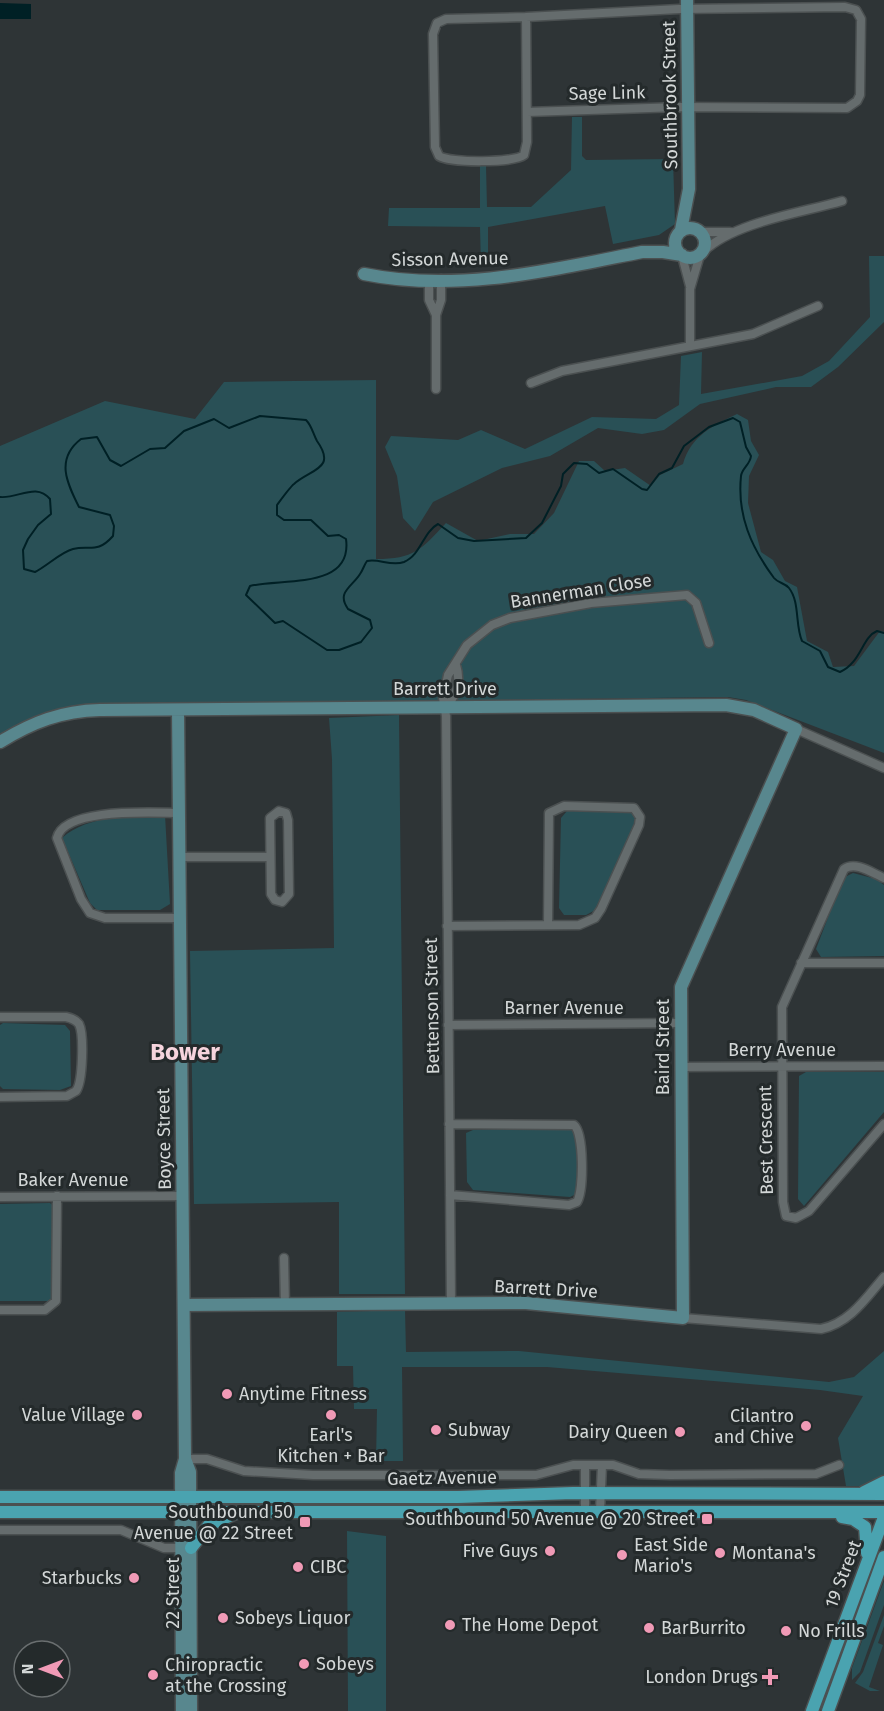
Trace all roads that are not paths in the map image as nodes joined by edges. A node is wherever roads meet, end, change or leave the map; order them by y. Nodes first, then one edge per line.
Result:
1 (687, 4) edge
2 (526, 16) junction
3 (688, 107) junction
4 (527, 112) junction
5 (689, 189) junction
6 (842, 201) dead end
7 (700, 231) junction
8 (736, 231) junction
9 (679, 233) junction
10 (642, 252) junction
11 (702, 253) junction
12 (682, 256) junction
13 (364, 274) dead end
14 (435, 280) junction
15 (690, 289) junction
16 (818, 306) dead end
17 (690, 346) junction
18 (531, 383) dead end
19 (436, 389) dead end
20 (709, 643) dead end
21 (456, 665) joint
22 (446, 707) junction
23 (178, 710) junction
24 (796, 729) junction
25 (0, 742) edge
26 (884, 768) edge
27 (179, 813) junction
28 (179, 857) junction
29 (270, 857) junction
30 (884, 878) edge
31 (180, 918) junction
32 (548, 925) junction
33 (447, 926) junction
34 (801, 963) junction
35 (884, 963) edge
36 (0, 1017) edge
37 (680, 1023) junction
38 (448, 1025) junction
39 (781, 1066) junction
40 (884, 1066) edge
41 (680, 1067) junction
42 (0, 1097) edge
43 (449, 1124) junction
44 (884, 1124) edge
45 (450, 1195) junction
46 (57, 1196) junction
47 (183, 1196) junction
48 (0, 1197) edge
49 (284, 1258) dead end
50 (884, 1277) edge
51 (452, 1303) junction
52 (184, 1305) junction
53 (285, 1305) junction
54 (0, 1310) edge
55 (683, 1318) junction
56 (185, 1459) junction
57 (585, 1465) junction
58 (602, 1465) junction
59 (839, 1465) dead end
60 (884, 1482) edge
61 (585, 1494) junction
62 (601, 1494) junction
63 (859, 1494) junction
64 (884, 1494) edge
65 (0, 1497) edge
66 (186, 1504) junction
67 (241, 1511) junction
68 (585, 1511) junction
69 (600, 1511) junction
70 (0, 1512) edge
71 (817, 1512) junction
72 (884, 1512) edge
73 (884, 1517) edge
74 (0, 1530) edge
75 (186, 1548) junction
76 (867, 1561) junction
77 (882, 1563) edge
78 (182, 1711) edge
79 (191, 1711) edge
80 (812, 1711) edge
81 (828, 1711) edge

1 - 2 street
1 - 3 street, Southbrook Street
1 - 3 street, Sage Link
2 - 4 street
2 - 4 street
3 - 4 street, Sage Link
3 - 5 street, Southbrook Street
5 - 7 street, Southbrook Street
5 - 9 street, Southbrook Street
6 - 8 street
7 - 8 street
7 - 9 street
7 - 11 street
8 - 11 street
9 - 10 street, Sisson Avenue
9 - 12 street
10 - 12 street, Sisson Avenue
10 - 14 street, Sisson Avenue
11 - 12 street
11 - 15 street
12 - 15 street
13 - 14 street, Sisson Avenue
14 - 19 street
15 - 17 street
16 - 17 street
17 - 18 street
20 - 21 street, Bannerman Close
21 - 22 street, Bettenson Street
22 - 23 street, Barrett Drive
22 - 24 street, Barrett Drive
22 - 33 street, Bettenson Street
23 - 25 street, Barrett Drive
23 - 27 street, Boyce Street
24 - 26 street, Barrett Drive
24 - 37 street, Baird Street
27 - 28 street, Boyce Street
27 - 31 street
28 - 29 street
28 - 31 street, Boyce Street
29 - 29 street
30 - 34 street
31 - 47 street, Boyce Street
32 - 32 street
32 - 33 street
33 - 38 street, Bettenson Street
34 - 35 street
34 - 39 street
36 - 42 street
37 - 38 street, Barner Avenue
37 - 41 street, Baird Street
38 - 43 street, Bettenson Street
39 - 40 street, Berry Avenue
39 - 41 street, Berry Avenue
39 - 44 street, Best Crescent
41 - 55 street, Baird Street
43 - 45 street, Bettenson Street
43 - 45 street
45 - 51 street, Bettenson Street
46 - 47 street, Baker Avenue
46 - 48 street, Baker Avenue
46 - 54 street
47 - 52 street, Boyce Street
49 - 53 street
50 - 55 street, Barrett Drive
51 - 53 street, Barrett Drive
51 - 55 street, Barrett Drive
52 - 53 street, Barrett Drive
52 - 56 street, Boyce Street
56 - 57 street
56 - 66 street, Boyce Street
57 - 58 street
57 - 61 street
58 - 59 street
58 - 62 street
60 - 63 main road
61 - 62 main road, Gaetz Avenue
61 - 66 main road, Gaetz Avenue
61 - 68 street
62 - 63 main road, Gaetz Avenue
62 - 69 street
63 - 64 main road, Gaetz Avenue
65 - 66 main road, Gaetz Avenue
66 - 67 main road, Gaetz Avenue
66 - 70 main road, Gaetz Avenue
66 - 75 street, 22 Street
67 - 68 main road, Gaetz Avenue
67 - 75 main road
68 - 69 main road, Gaetz Avenue
69 - 71 main road, Gaetz Avenue
71 - 72 main road, Gaetz Avenue
71 - 76 main road
73 - 76 main road, 19 Street
74 - 75 street
75 - 78 street, 22 Street
75 - 79 street, 22 Street
76 - 80 main road, 19 Street
77 - 81 main road, 19 Street

